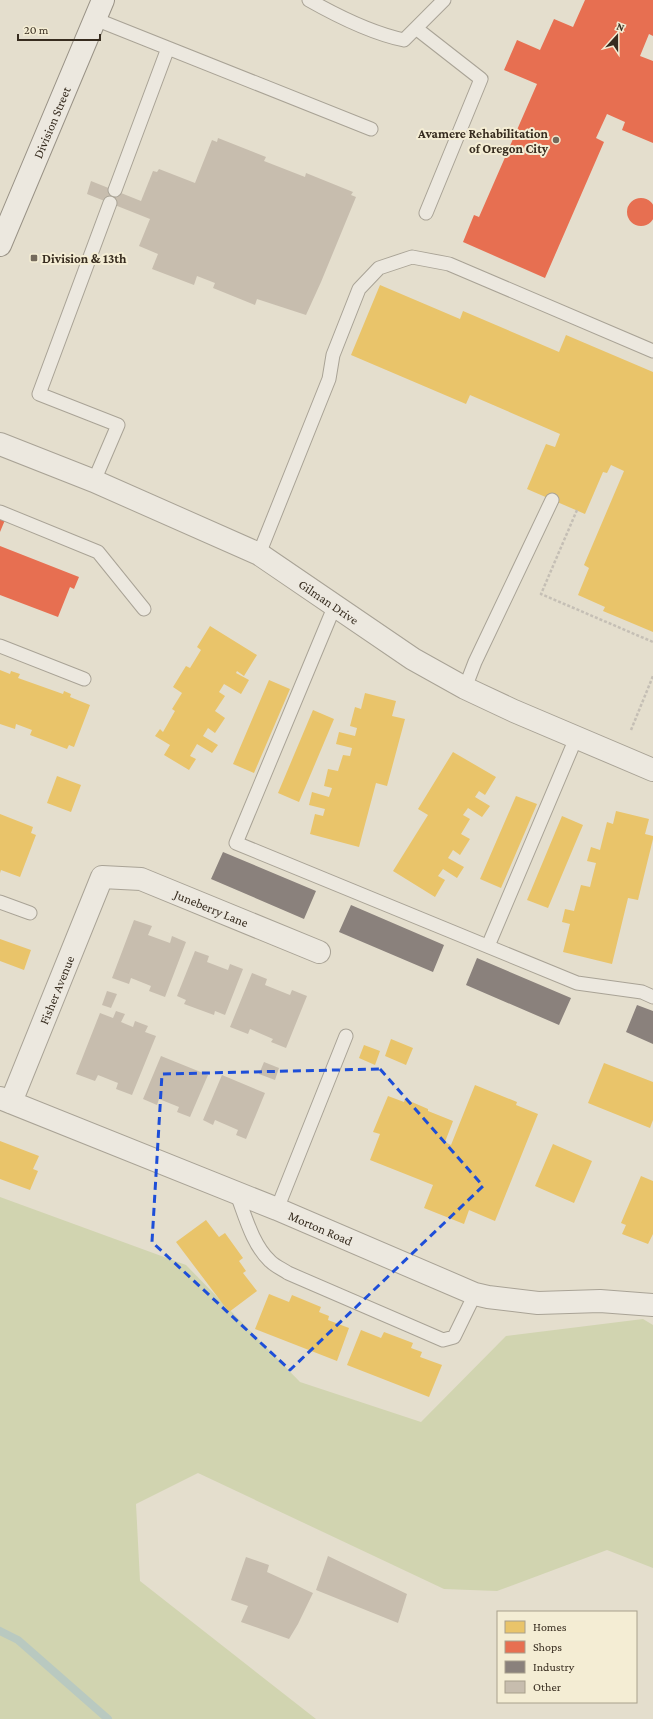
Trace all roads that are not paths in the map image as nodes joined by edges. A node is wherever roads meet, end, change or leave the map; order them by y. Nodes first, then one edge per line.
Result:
1 (310, 0) edge
2 (444, 0) edge
3 (99, 10) edge
4 (417, 29) junction
5 (168, 48) junction
6 (371, 129) dead end
7 (115, 190) dead end
8 (110, 203) dead end
9 (426, 213) dead end
10 (4, 221) edge
11 (0, 245) edge
12 (653, 351) edge
13 (0, 444) edge
14 (94, 481) junction
15 (552, 500) dead end
16 (0, 512) edge
17 (259, 554) junction
18 (335, 605) junction
19 (144, 609) dead end
20 (0, 646) edge
21 (84, 679) dead end
22 (465, 688) junction
23 (576, 738) junction
24 (653, 770) edge
25 (102, 877) joint
26 (0, 902) edge
27 (30, 913) dead end
28 (488, 946) junction
29 (318, 952) dead end
30 (653, 997) edge
31 (346, 1036) dead end
32 (5, 1100) edge
33 (236, 1192) junction
34 (277, 1209) junction
35 (475, 1294) junction
36 (653, 1305) edge

1 - 4 lane
2 - 4 lane
3 - 5 lane
3 - 10 street, Division Street
4 - 9 lane
5 - 6 lane
5 - 7 lane
8 - 14 lane
10 - 11 street, Division Street
12 - 17 lane
13 - 14 street, Gilman Drive
14 - 17 street, Gilman Drive
15 - 22 lane
16 - 19 lane
17 - 18 street, Gilman Drive
18 - 22 street, Gilman Drive
18 - 28 lane
20 - 21 lane
22 - 23 street, Gilman Drive
23 - 24 street, Gilman Drive
23 - 28 lane
25 - 29 street, Juneberry Lane
25 - 32 street, Fisher Avenue
26 - 27 lane
28 - 30 lane
31 - 34 lane
32 - 33 street, Morton Road
33 - 34 street, Morton Road
33 - 35 lane
34 - 35 street, Morton Road
35 - 36 street, Morton Road

